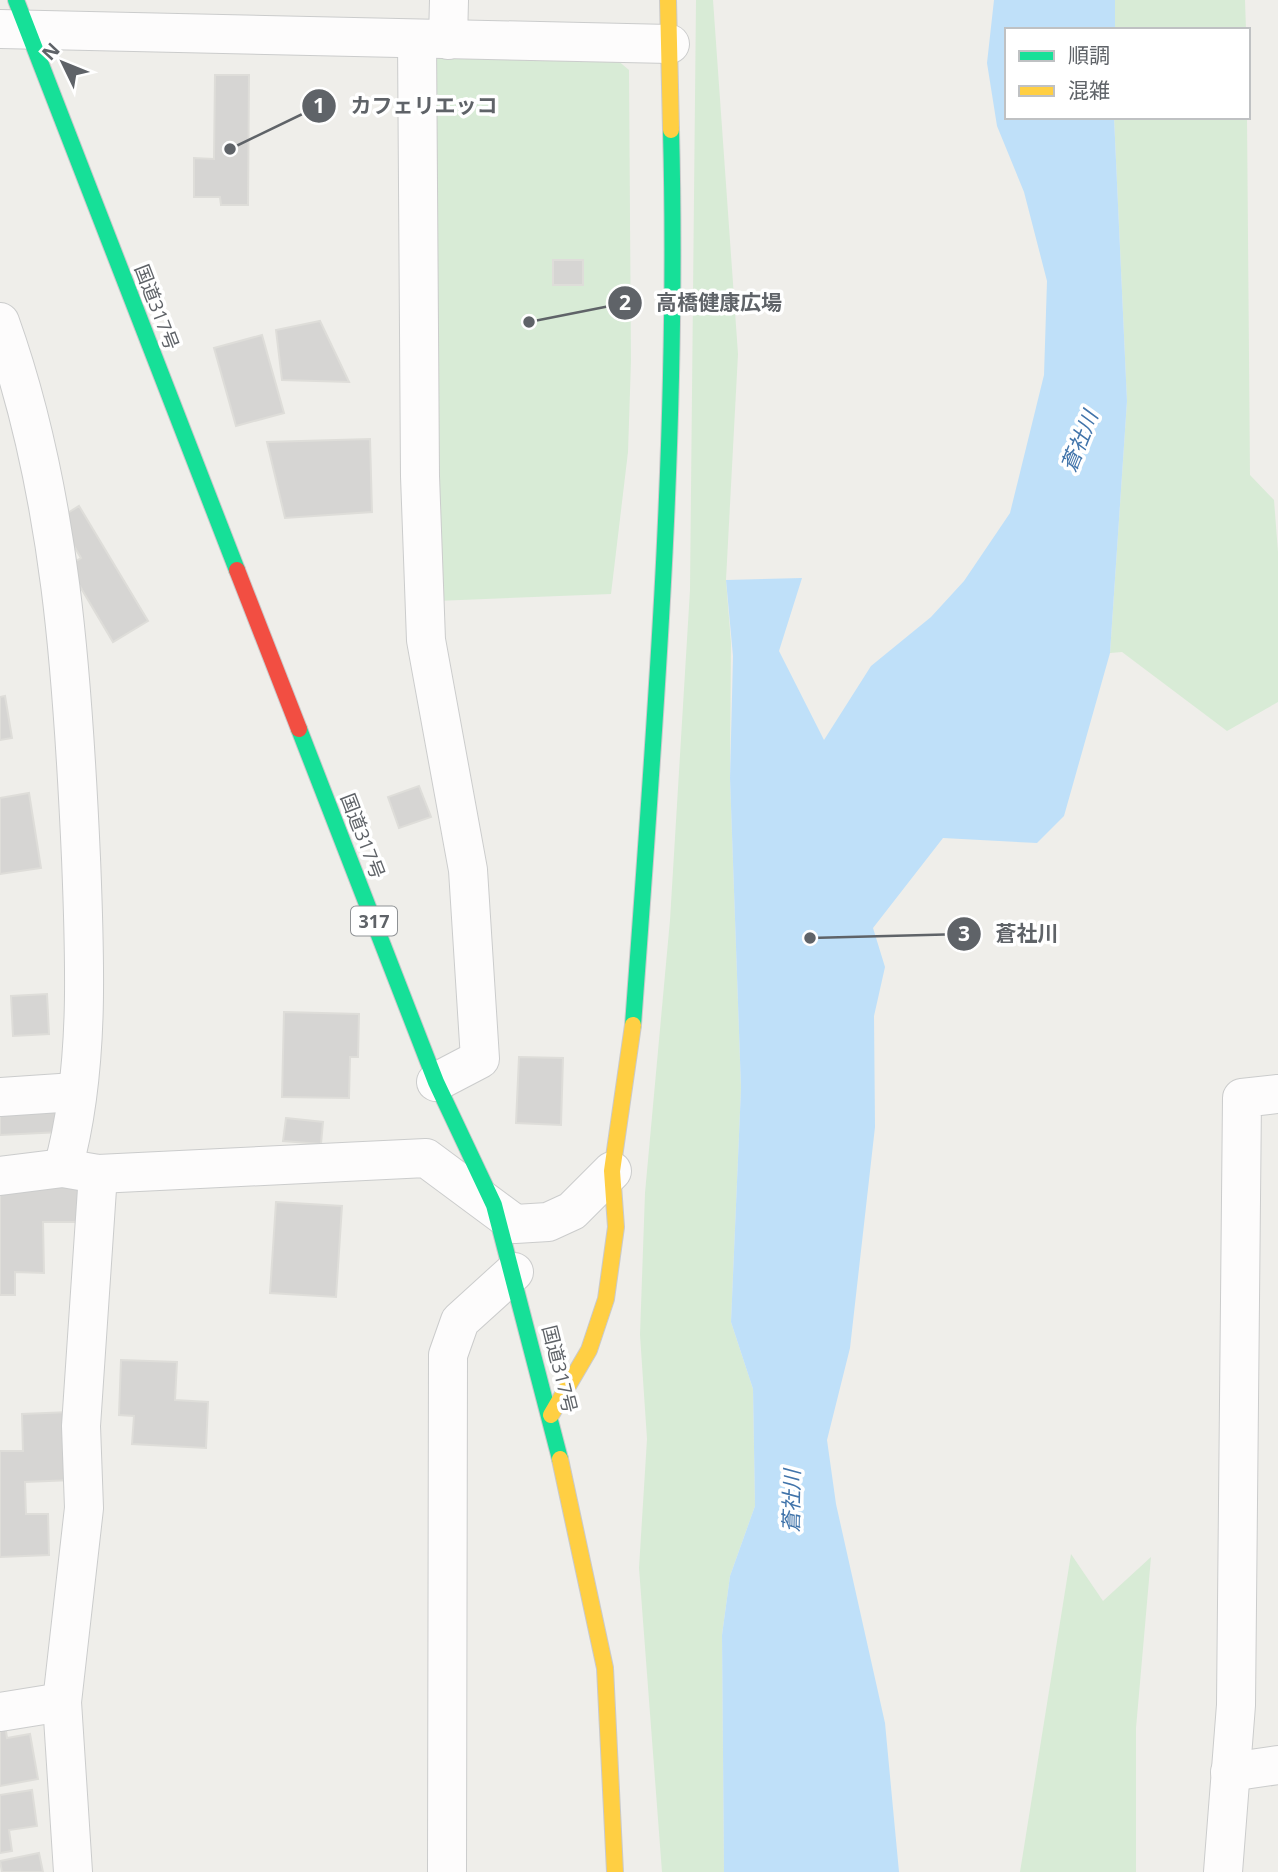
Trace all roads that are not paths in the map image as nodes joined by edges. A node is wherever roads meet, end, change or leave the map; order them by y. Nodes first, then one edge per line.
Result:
1 (449, 0) edge
2 (668, 0) edge
3 (14, 19) edge
4 (433, 40) junction
5 (670, 44) junction
6 (0, 322) edge
7 (436, 1082) junction
8 (75, 1092) junction
9 (1278, 1094) edge
10 (0, 1097) edge
11 (81, 1171) junction
12 (612, 1171) junction
13 (0, 1176) edge
14 (494, 1205) junction
15 (514, 1272) junction
16 (551, 1415) junction
17 (62, 1702) junction
18 (0, 1712) edge
19 (1278, 1765) edge
20 (1230, 1772) junction
21 (73, 1872) edge
22 (447, 1872) edge
23 (615, 1872) edge
24 (1223, 1872) edge

1 - 4 street
2 - 5 main road
3 - 4 street
3 - 7 main road, 国道317号 / 317
4 - 5 street
4 - 7 street
5 - 12 main road
6 - 8 street
7 - 14 main road, 国道317号 / 317
8 - 10 street
8 - 11 street
9 - 20 street
11 - 13 street
11 - 14 street
11 - 17 street
12 - 14 street
12 - 16 main road
14 - 15 main road, 国道317号 / 317
15 - 16 main road, 国道317号 / 317
15 - 22 street
16 - 23 main road, 国道317号 / 317
17 - 18 street
17 - 21 street
19 - 20 street
20 - 24 street

